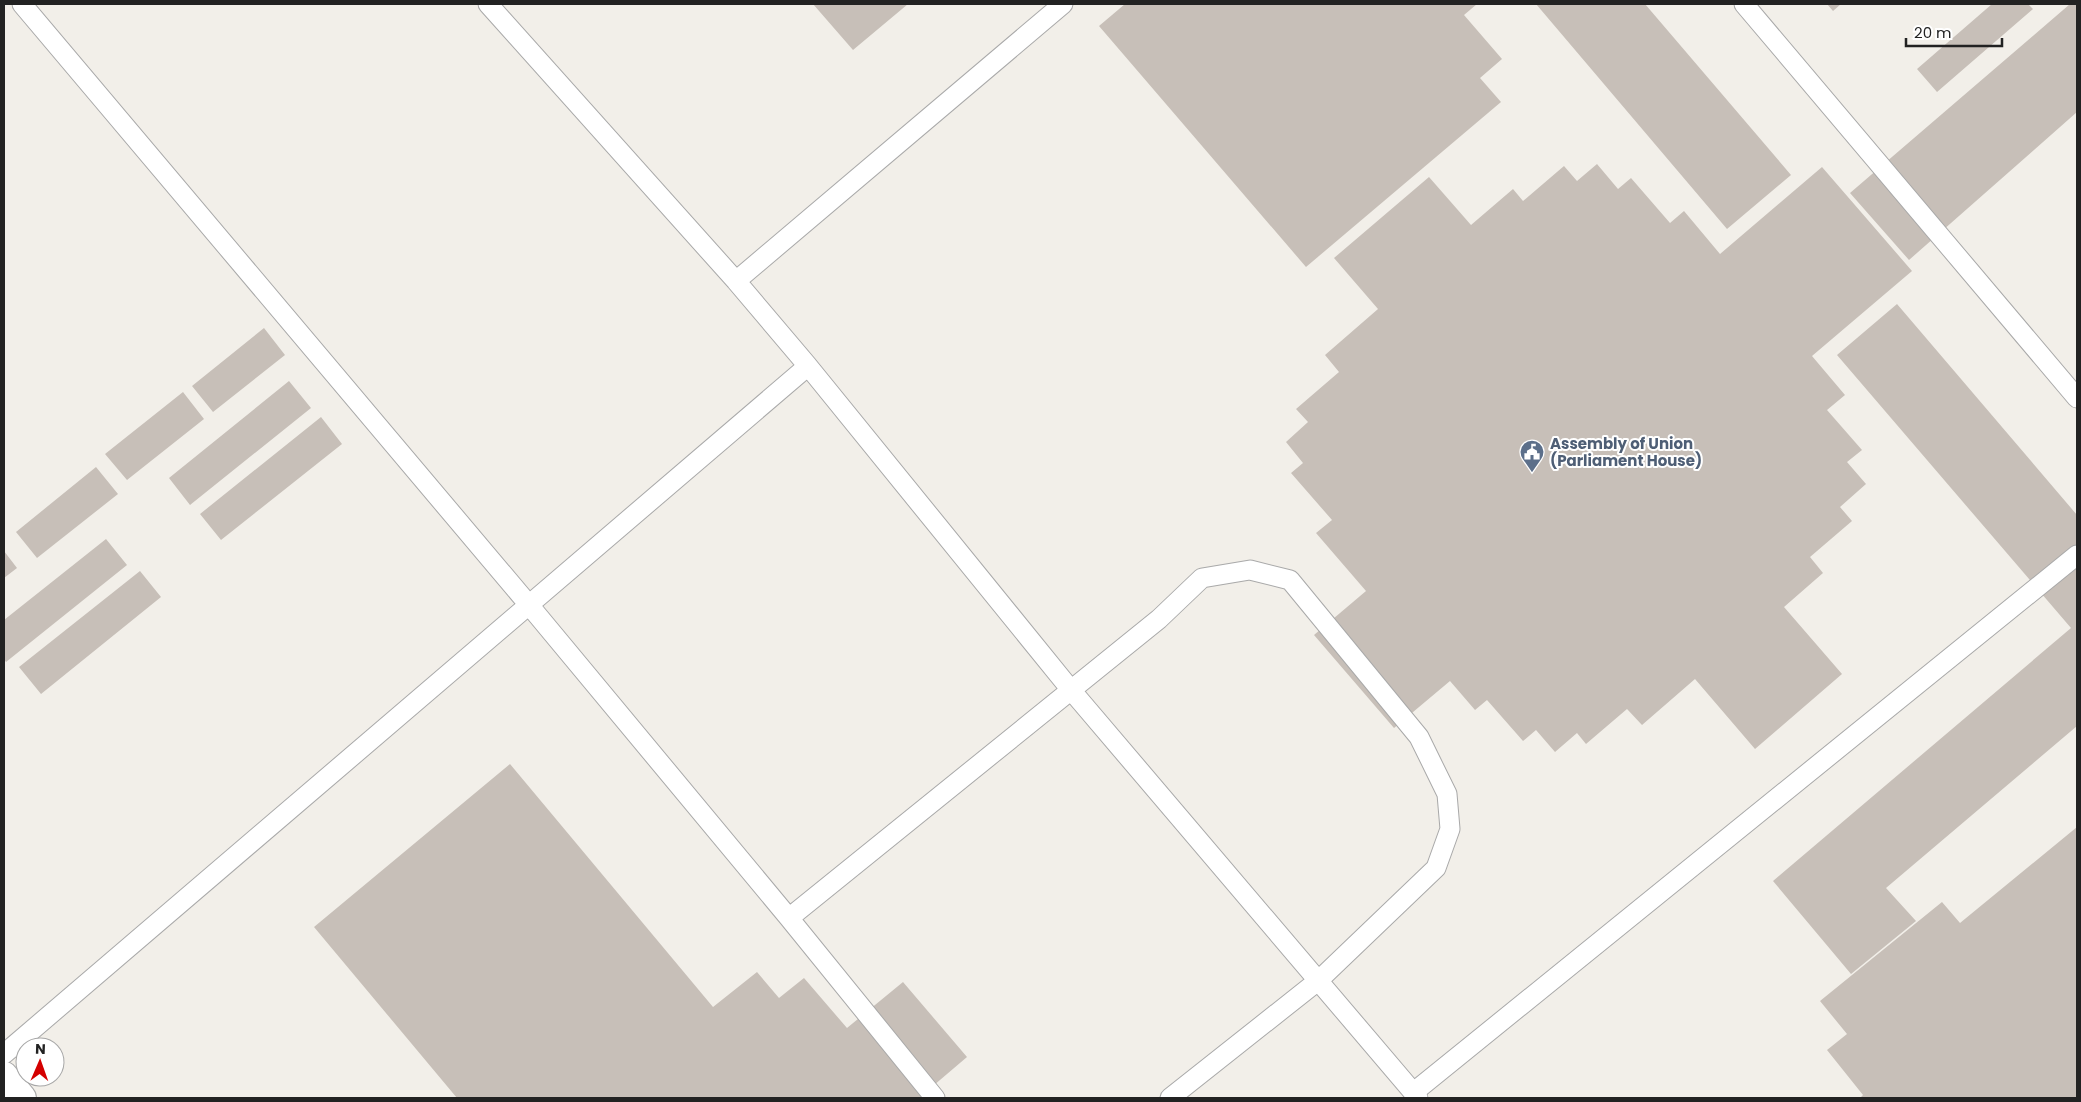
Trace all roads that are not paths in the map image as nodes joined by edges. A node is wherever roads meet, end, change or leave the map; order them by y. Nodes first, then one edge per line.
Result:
1 (22, 4) edge
2 (488, 4) edge
3 (1063, 4) edge
4 (1744, 4) edge
5 (736, 281) junction
6 (808, 366) junction
7 (2077, 398) edge
8 (2077, 555) edge
9 (529, 605) junction
10 (1071, 690) junction
11 (789, 918) junction
12 (1319, 980) junction
13 (4, 1054) edge
14 (4, 1076) edge
15 (1416, 1095) edge
16 (22, 1098) edge
17 (935, 1098) edge
18 (1170, 1098) edge

1 - 9 lane
2 - 5 lane
3 - 5 lane
4 - 7 lane
5 - 6 lane
6 - 9 lane
6 - 10 lane
8 - 15 lane
9 - 11 lane
9 - 13 lane
10 - 11 lane
10 - 12 lane
10 - 12 lane
11 - 17 lane
12 - 15 lane
12 - 18 lane
14 - 16 street

